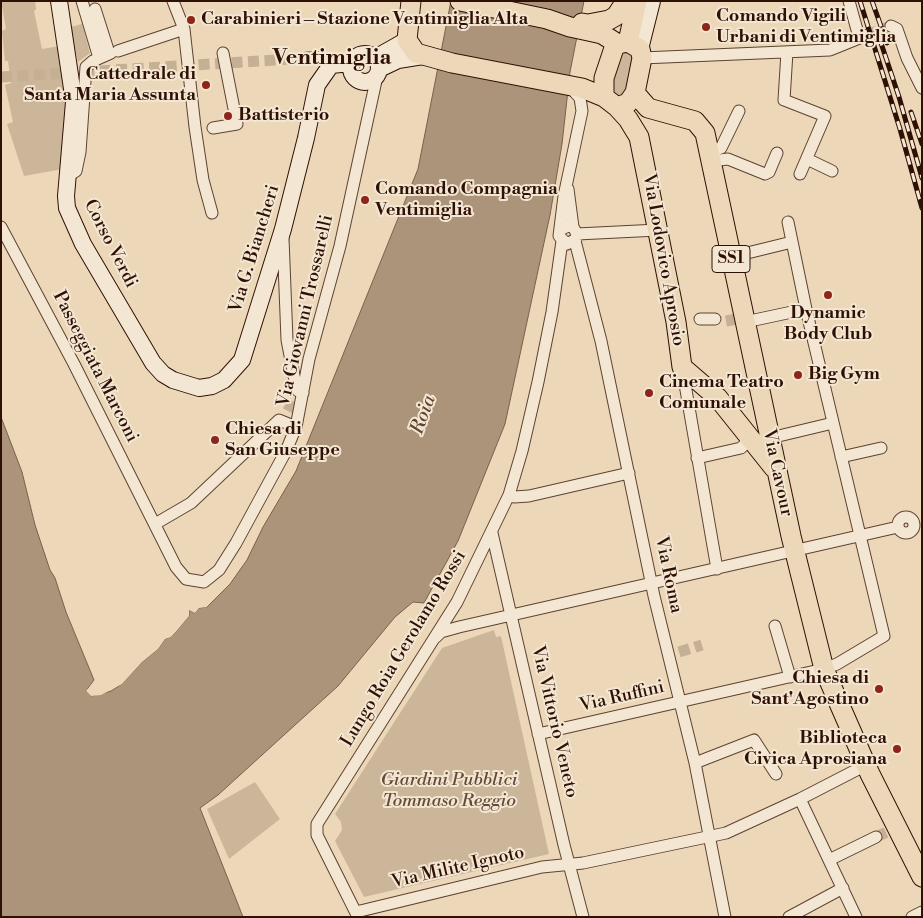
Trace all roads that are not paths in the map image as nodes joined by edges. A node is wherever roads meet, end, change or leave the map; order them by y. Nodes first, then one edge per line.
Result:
1 (60, 1) edge
2 (82, 1) edge
3 (173, 1) edge
4 (424, 1) edge
5 (460, 1) edge
6 (652, 1) edge
7 (849, 1) edge
8 (628, 4) edge
9 (410, 8) edge
10 (95, 9) dead end
11 (547, 19) junction
12 (891, 26) dead end
13 (184, 29) junction
14 (407, 40) junction
15 (628, 46) junction
16 (787, 52) junction
17 (223, 53) dead end
18 (109, 54) junction
19 (307, 58) tunnel mouth
20 (429, 58) junction
21 (351, 63) junction
22 (331, 65) junction
23 (377, 68) junction
24 (922, 88) edge
25 (577, 90) junction
26 (635, 93) junction
27 (609, 102) junction
28 (582, 111) junction
29 (656, 111) junction
30 (739, 111) dead end
31 (213, 128) dead end
32 (639, 137) junction
33 (777, 153) dead end
34 (710, 156) junction
35 (807, 159) junction
36 (832, 171) dead end
37 (800, 174) dead end
38 (68, 176) junction
39 (567, 185) junction
40 (212, 213) dead end
41 (788, 222) dead end
42 (1, 227) edge
43 (283, 229) junction
44 (658, 230) junction
45 (575, 234) junction
46 (561, 236) junction
47 (792, 242) junction
48 (731, 257) junction
49 (806, 309) junction
50 (700, 319) dead end
51 (715, 319) tunnel mouth
52 (742, 319) junction
53 (682, 367) junction
54 (188, 386) joint
55 (298, 394) junction
56 (288, 411) tunnel mouth
57 (279, 420) junction
58 (833, 423) junction
59 (296, 427) junction
60 (757, 439) junction
61 (882, 448) dead end
62 (697, 458) junction
63 (841, 458) junction
64 (629, 473) junction
65 (508, 495) junction
66 (155, 524) junction
67 (898, 526) dead end
68 (492, 534) junction
69 (860, 536) junction
70 (236, 543) joint
71 (795, 551) junction
72 (717, 569) junction
73 (652, 584) junction
74 (457, 602) junction
75 (512, 616) junction
76 (471, 625) junction
77 (775, 626) dead end
78 (433, 640) junction
79 (824, 669) junction
80 (790, 677) junction
81 (682, 702) junction
82 (538, 734) junction
83 (695, 763) junction
84 (866, 765) junction
85 (776, 774) dead end
86 (800, 799) junction
87 (709, 837) junction
88 (876, 837) tunnel mouth
89 (829, 860) junction
90 (570, 864) junction
91 (922, 877) edge
92 (843, 888) junction
93 (922, 912) edge
94 (357, 914) edge
95 (583, 917) edge
96 (725, 917) edge
97 (789, 917) edge
98 (856, 917) edge
99 (912, 917) edge

1 - 38 main road, Corso Verdi
2 - 18 street
3 - 13 street
4 - 9 main road
5 - 11 main road
6 - 15 main road
7 - 16 street
8 - 11 main road
8 - 15 main road
9 - 14 main road
10 - 18 street
11 - 15 main road
12 - 24 street
13 - 18 street
13 - 40 street
14 - 20 main road
14 - 23 main road
15 - 16 street
15 - 26 main road
15 - 27 main road
16 - 35 street
17 - 31 street
18 - 38 street
19 - 22 street
20 - 23 main road
20 - 25 main road
21 - 22 main road
21 - 23 main road
21 - 23 main road
22 - 43 main road, Via G. Biancheri
23 - 55 street, Via Giovanni Trossarelli
25 - 27 main road
25 - 28 street
26 - 27 main road
26 - 29 main road, Via Cavour / SS1
27 - 28 street
27 - 32 main road, Via Lodovico Aprosio
28 - 39 street, Lungo Roia Gerolamo Rossi
29 - 32 main road
29 - 34 main road, Via Cavour / SS1
30 - 34 street
32 - 44 main road, Via Lodovico Aprosio
33 - 34 street
34 - 48 main road, Via Cavour / SS1
35 - 36 street
35 - 37 street
38 - 54 main road, Corso Verdi
39 - 45 street, Via Roma
39 - 46 street, Lungo Roia Gerolamo Rossi
41 - 47 street
42 - 66 street, Passeggiata Marconi
43 - 54 main road, Via G. Biancheri
43 - 55 street
44 - 45 street
44 - 53 main road, Via Lodovico Aprosio
45 - 46 street
45 - 46 street
45 - 64 street, Via Roma
46 - 65 street, Lungo Roia Gerolamo Rossi
47 - 48 street
47 - 49 street
48 - 52 main road, Via Cavour / SS1
49 - 52 street
49 - 58 street
50 - 51 street
52 - 60 main road, Via Cavour / SS1
53 - 60 main road
53 - 62 street, Via Lodovico Aprosio
55 - 59 street, Via Giovanni Trossarelli
56 - 57 street
57 - 59 street
57 - 66 street
58 - 60 street
58 - 63 street
59 - 70 street, Via Giovanni Trossarelli
60 - 62 street
60 - 71 main road, Via Cavour
61 - 63 street
62 - 72 street, Via Lodovico Aprosio
63 - 69 street
64 - 65 street
64 - 73 street, Via Roma
65 - 68 street, Lungo Roia Gerolamo Rossi
66 - 70 street, Passeggiata Marconi
67 - 69 street
68 - 74 street, Lungo Roia Gerolamo Rossi
68 - 75 street, Via Vittorio Veneto
69 - 71 street
69 - 79 street, Via Ruffini
71 - 72 street
71 - 79 main road, Via Cavour
72 - 73 street
73 - 75 street
73 - 81 street, Via Roma
74 - 76 street
74 - 78 street, Lungo Roia Gerolamo Rossi
75 - 76 street
75 - 82 street, Via Vittorio Veneto
76 - 78 street
77 - 80 street
78 - 94 street, Lungo Roia Gerolamo Rossi
79 - 80 street, Via Ruffini
79 - 84 main road, Via Cavour
80 - 81 street, Via Ruffini
81 - 82 street, Via Ruffini
81 - 83 street, Via Roma
82 - 90 street, Via Vittorio Veneto
83 - 85 street
83 - 87 street, Via Roma
84 - 86 street, Via Milite Ignoto
84 - 91 main road, Via Cavour
86 - 87 street, Via Milite Ignoto
86 - 89 street
87 - 90 street, Via Milite Ignoto
87 - 96 street, Via Roma
88 - 89 street
89 - 92 street
90 - 94 street, Via Milite Ignoto
90 - 95 street, Via Vittorio Veneto
92 - 97 street
92 - 98 street
93 - 99 street

